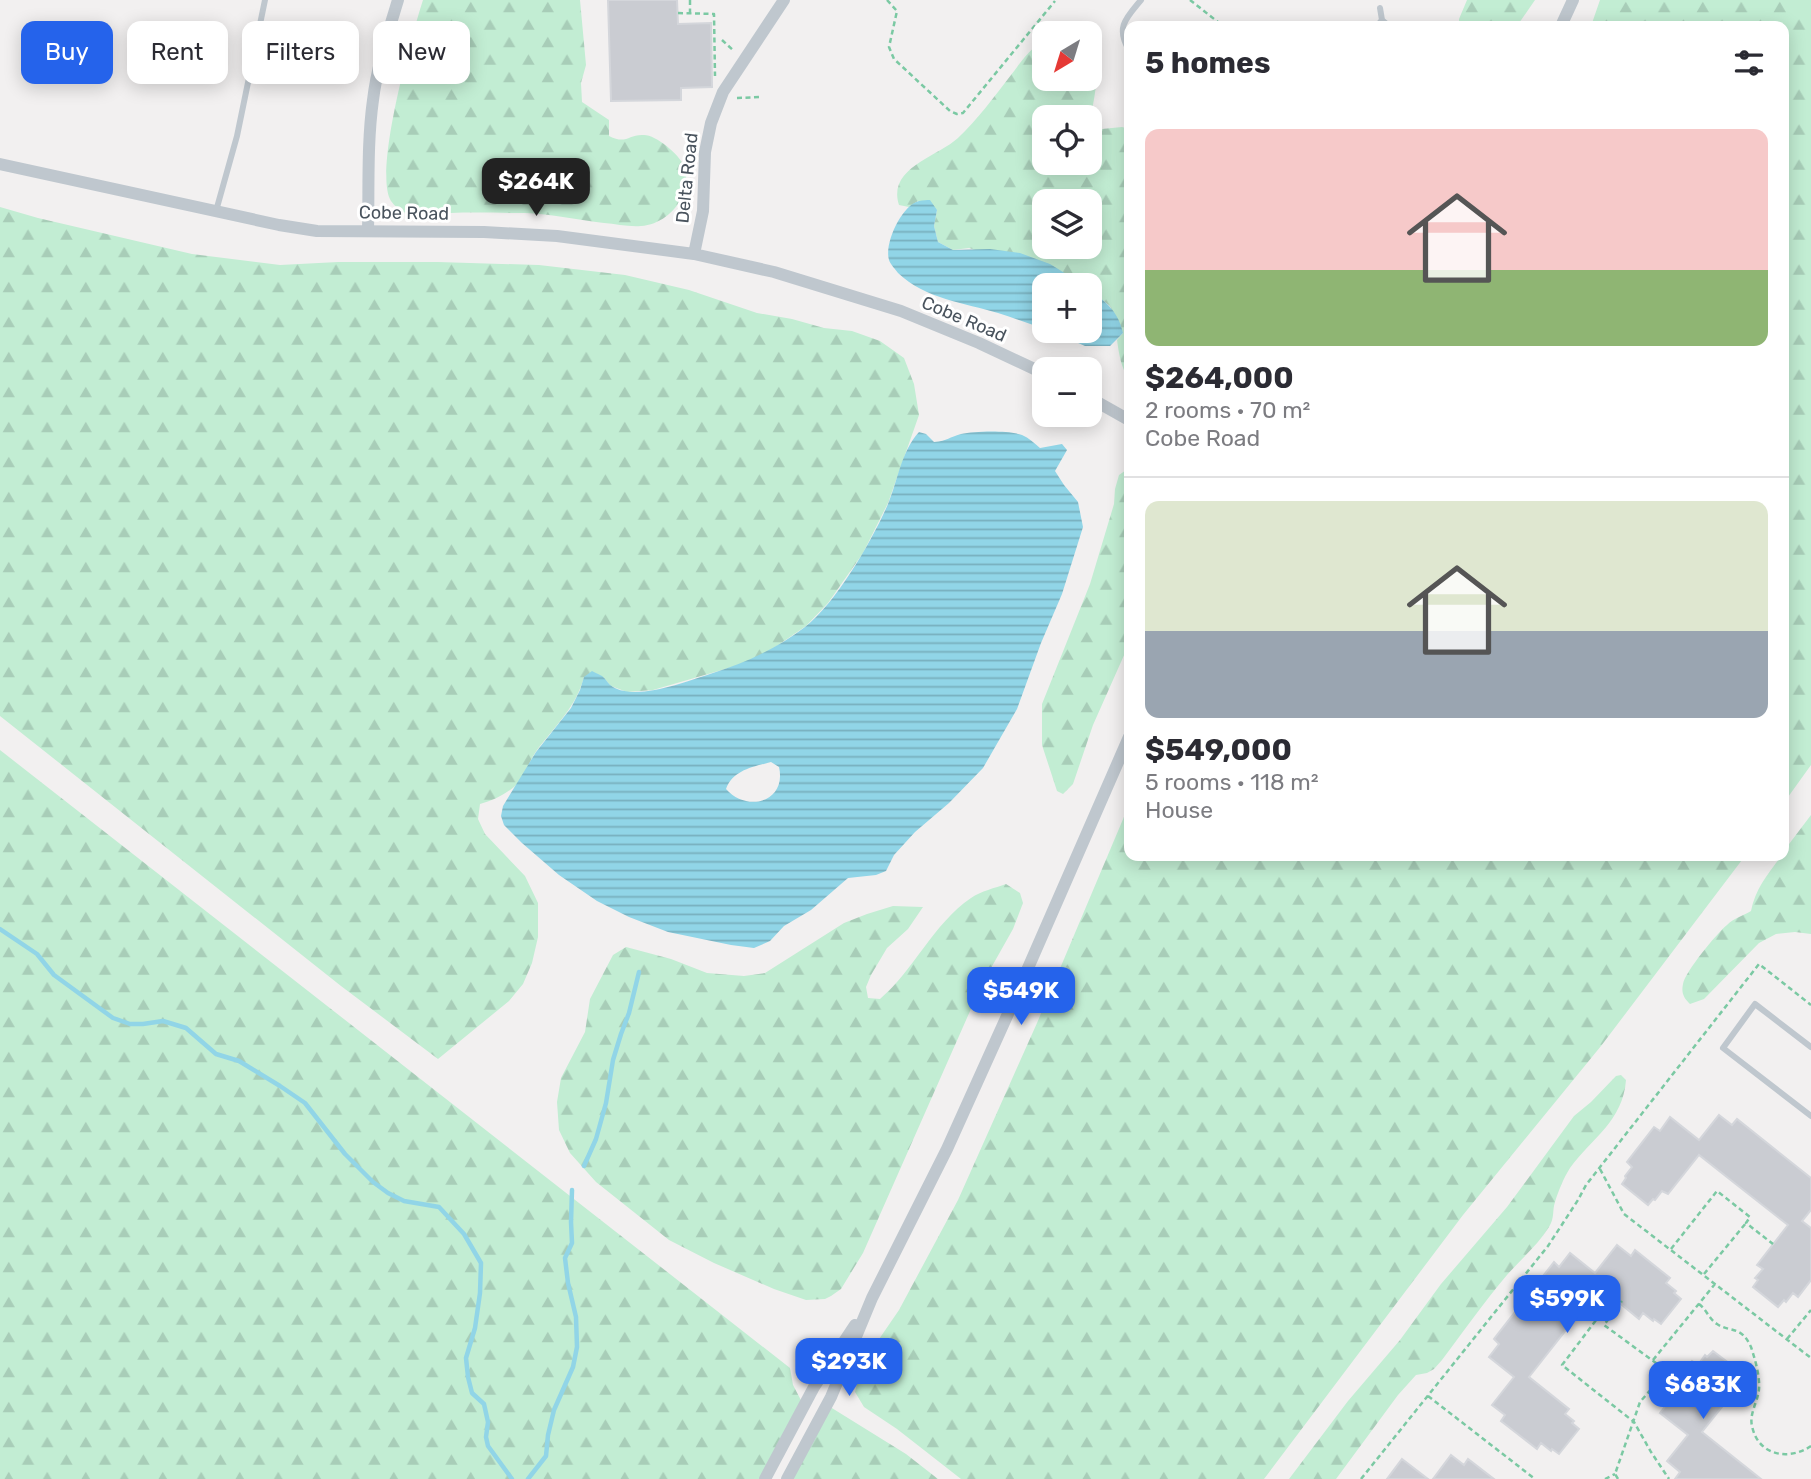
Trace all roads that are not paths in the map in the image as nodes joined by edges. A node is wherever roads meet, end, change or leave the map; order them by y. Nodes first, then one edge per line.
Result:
1 (265, 0) edge
2 (398, 0) edge
3 (784, 0) edge
4 (1141, 0) edge
5 (1573, 0) edge
6 (1380, 8) dead end
7 (1379, 21) edge
8 (1563, 21) edge
9 (1124, 40) edge
10 (0, 164) edge
11 (216, 211) junction
12 (368, 230) junction
13 (694, 254) junction
14 (1032, 368) edge
15 (1102, 405) edge
16 (1124, 418) edge
17 (1124, 748) edge
18 (1811, 1046) edge
19 (1811, 1116) edge
20 (872, 1298) junction
21 (804, 1406) junction
22 (821, 1416) junction
23 (765, 1479) edge
24 (787, 1479) edge

1 - 11 lane
2 - 12 street
3 - 13 street, Delta Road
4 - 9 lane
5 - 8 street
6 - 7 lane
10 - 11 street, Cobe Road
11 - 12 street, Cobe Road
12 - 13 street, Cobe Road
13 - 14 street, Cobe Road
15 - 16 street
17 - 20 street
18 - 19 lane
20 - 21 street
20 - 22 street
21 - 22 lane
21 - 23 street
22 - 24 street

